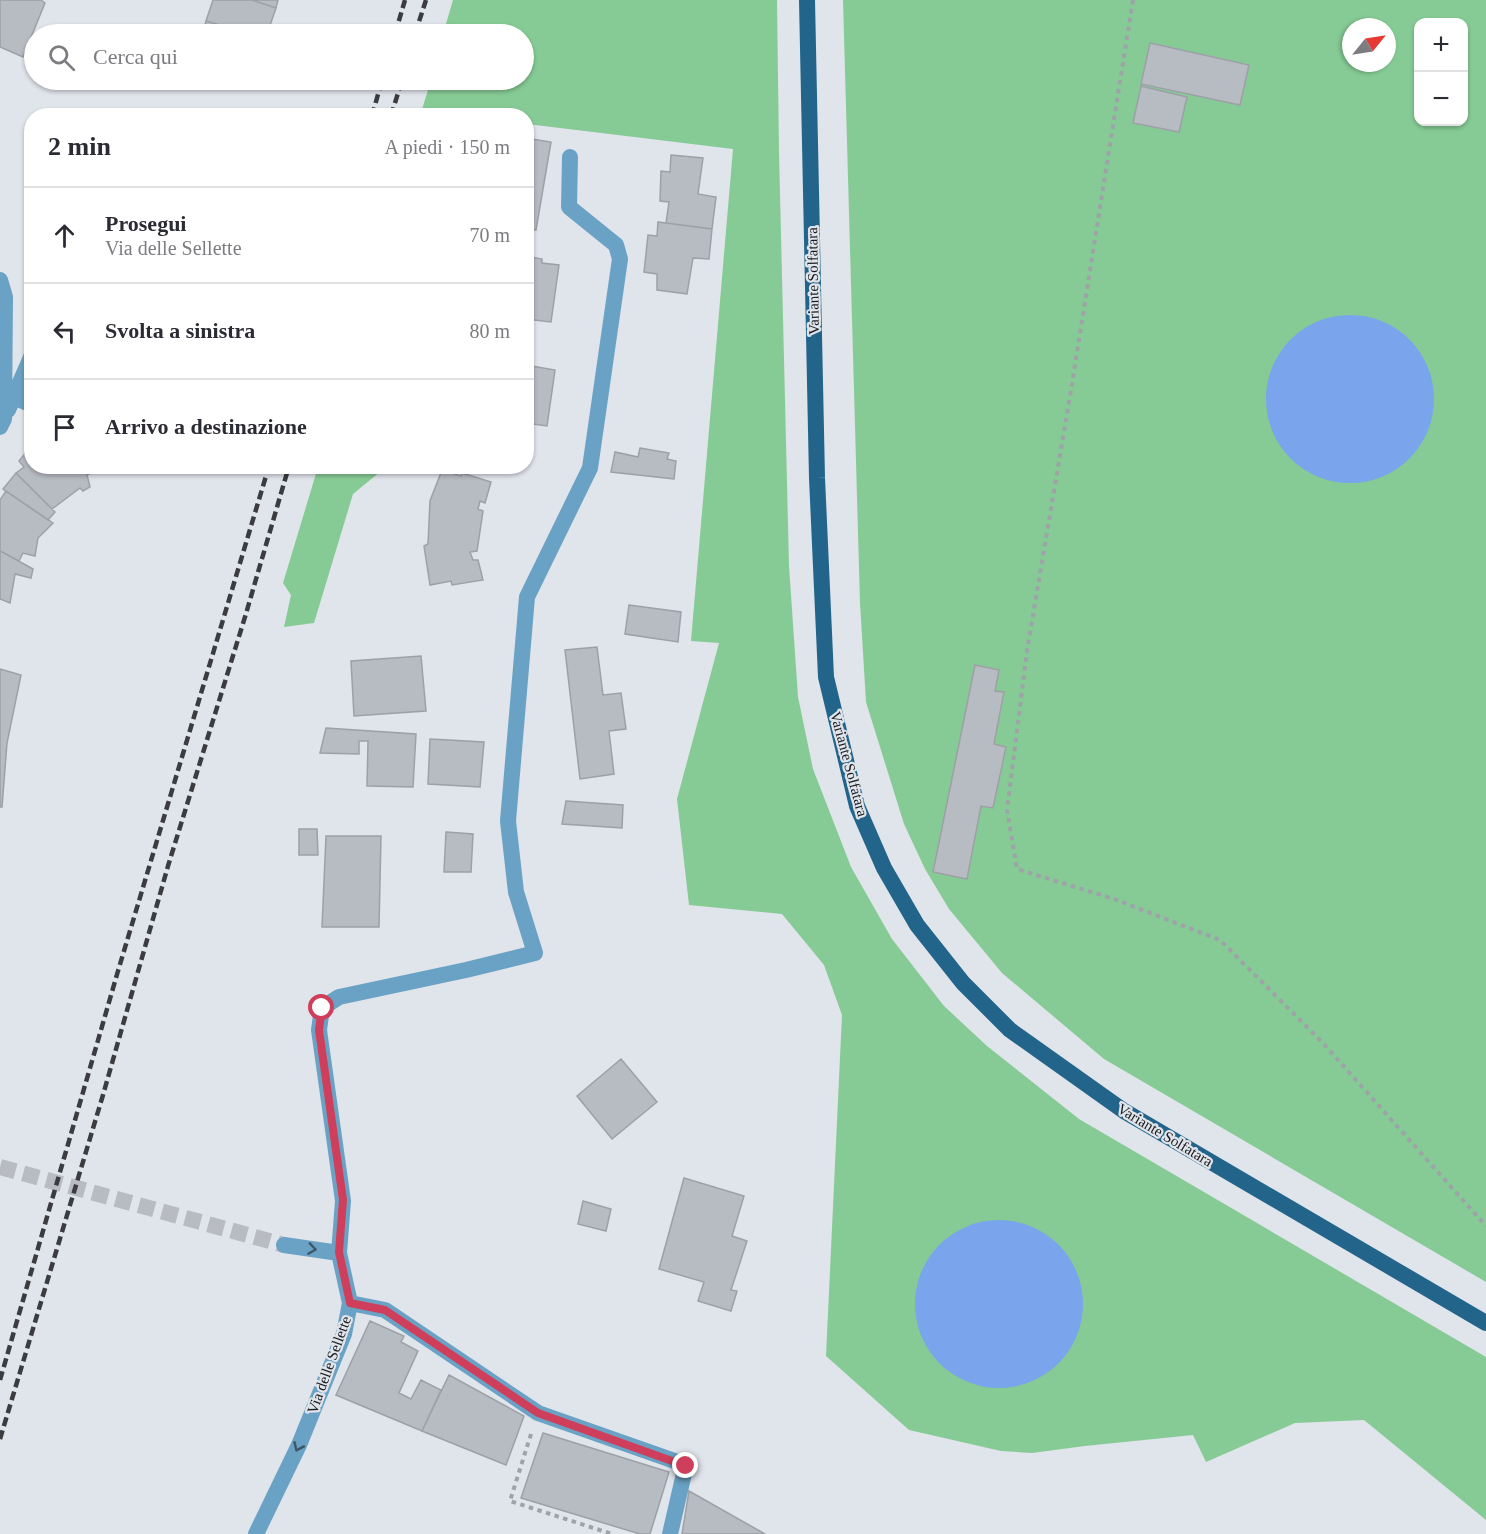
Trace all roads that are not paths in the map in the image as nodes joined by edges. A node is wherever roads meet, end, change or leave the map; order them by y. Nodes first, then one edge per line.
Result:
1 (807, 0) edge
2 (570, 157) dead end
3 (0, 280) edge
4 (24, 374) edge
5 (14, 397) junction
6 (24, 401) edge
7 (2, 423) edge
8 (284, 1245) tunnel mouth
9 (339, 1252) junction
10 (350, 1303) junction
11 (1486, 1323) edge
12 (256, 1534) edge
13 (670, 1534) edge

1 - 11 main road, Variante Solfatara
2 - 9 street, Via delle Sellette
3 - 7 street
4 - 5 street
5 - 6 street
5 - 7 street
8 -> 9 street
9 - 10 street, Via delle Sellette
10 -> 12 street, Via delle Sellette
10 - 13 street

